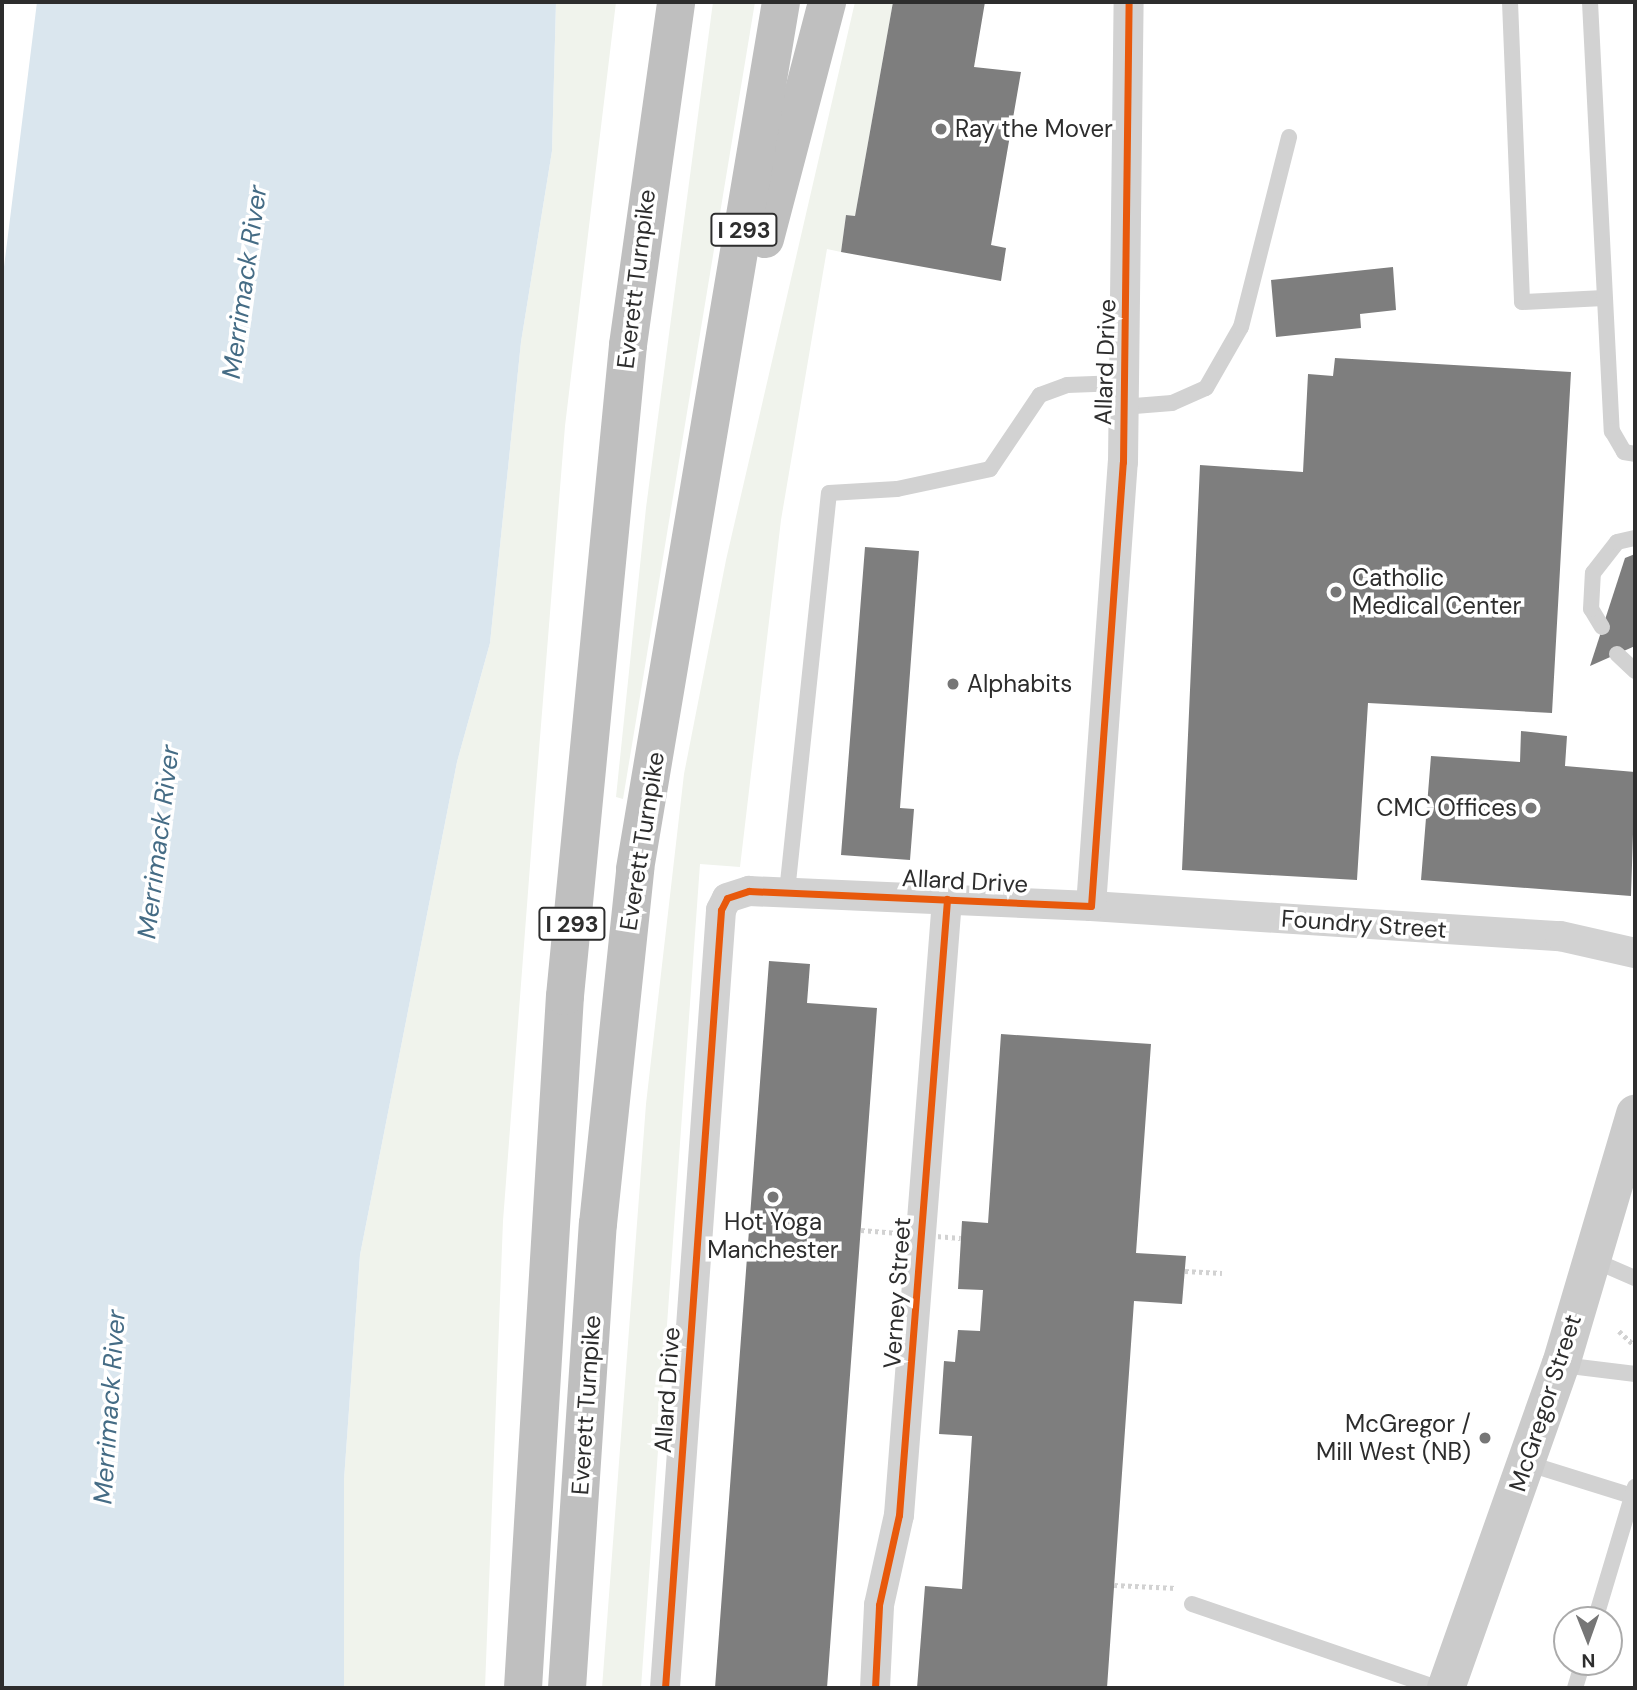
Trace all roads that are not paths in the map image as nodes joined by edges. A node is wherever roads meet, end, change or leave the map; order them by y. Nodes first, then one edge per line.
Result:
1 (657, 2) edge
2 (676, 2) edge
3 (781, 2) edge
4 (827, 2) edge
5 (1129, 2) edge
6 (1510, 2) edge
7 (1590, 2) edge
8 (1289, 137) dead end
9 (650, 161) junction
10 (1604, 298) junction
11 (1121, 395) junction
12 (1635, 454) edge
13 (708, 457) junction
14 (1635, 538) edge
15 (1602, 628) dead end
16 (1617, 654) dead end
17 (1635, 671) edge
18 (787, 892) junction
19 (947, 899) junction
20 (1091, 906) junction
21 (1635, 953) edge
22 (1635, 1114) edge
23 (1591, 1259) junction
24 (1635, 1278) edge
25 (1561, 1364) junction
26 (1635, 1374) edge
27 (1526, 1463) junction
28 (1633, 1491) edge
29 (1192, 1604) dead end
30 (1599, 1606) edge
31 (523, 1688) edge
32 (567, 1688) edge
33 (665, 1688) edge
34 (875, 1688) edge
35 (1438, 1688) edge
36 (1446, 1688) edge

1 - 9 highway
2 - 9 highway, Everett Turnpike / I 293
3 - 13 highway, Everett Turnpike / I 293
4 - 13 highway
5 - 11 street, Allard Drive
6 - 10 lane
7 - 10 lane
8 - 11 lane
9 - 31 highway, Everett Turnpike / I 293
10 - 12 lane
11 - 18 lane
11 - 20 street, Allard Drive
13 - 32 highway, Everett Turnpike / I 293
14 - 15 lane
16 - 17 lane
18 - 19 street, Allard Drive
18 - 33 street, Allard Drive
19 - 20 street, Allard Drive
19 - 34 street, Verney Street
20 - 21 street, Foundry Street
22 - 23 main road, McGregor Street
23 - 24 lane
23 - 25 main road, McGregor Street
25 - 26 lane
25 - 27 main road, McGregor Street
27 - 28 lane
27 - 36 main road, McGregor Street
28 - 30 lane
29 - 35 lane

